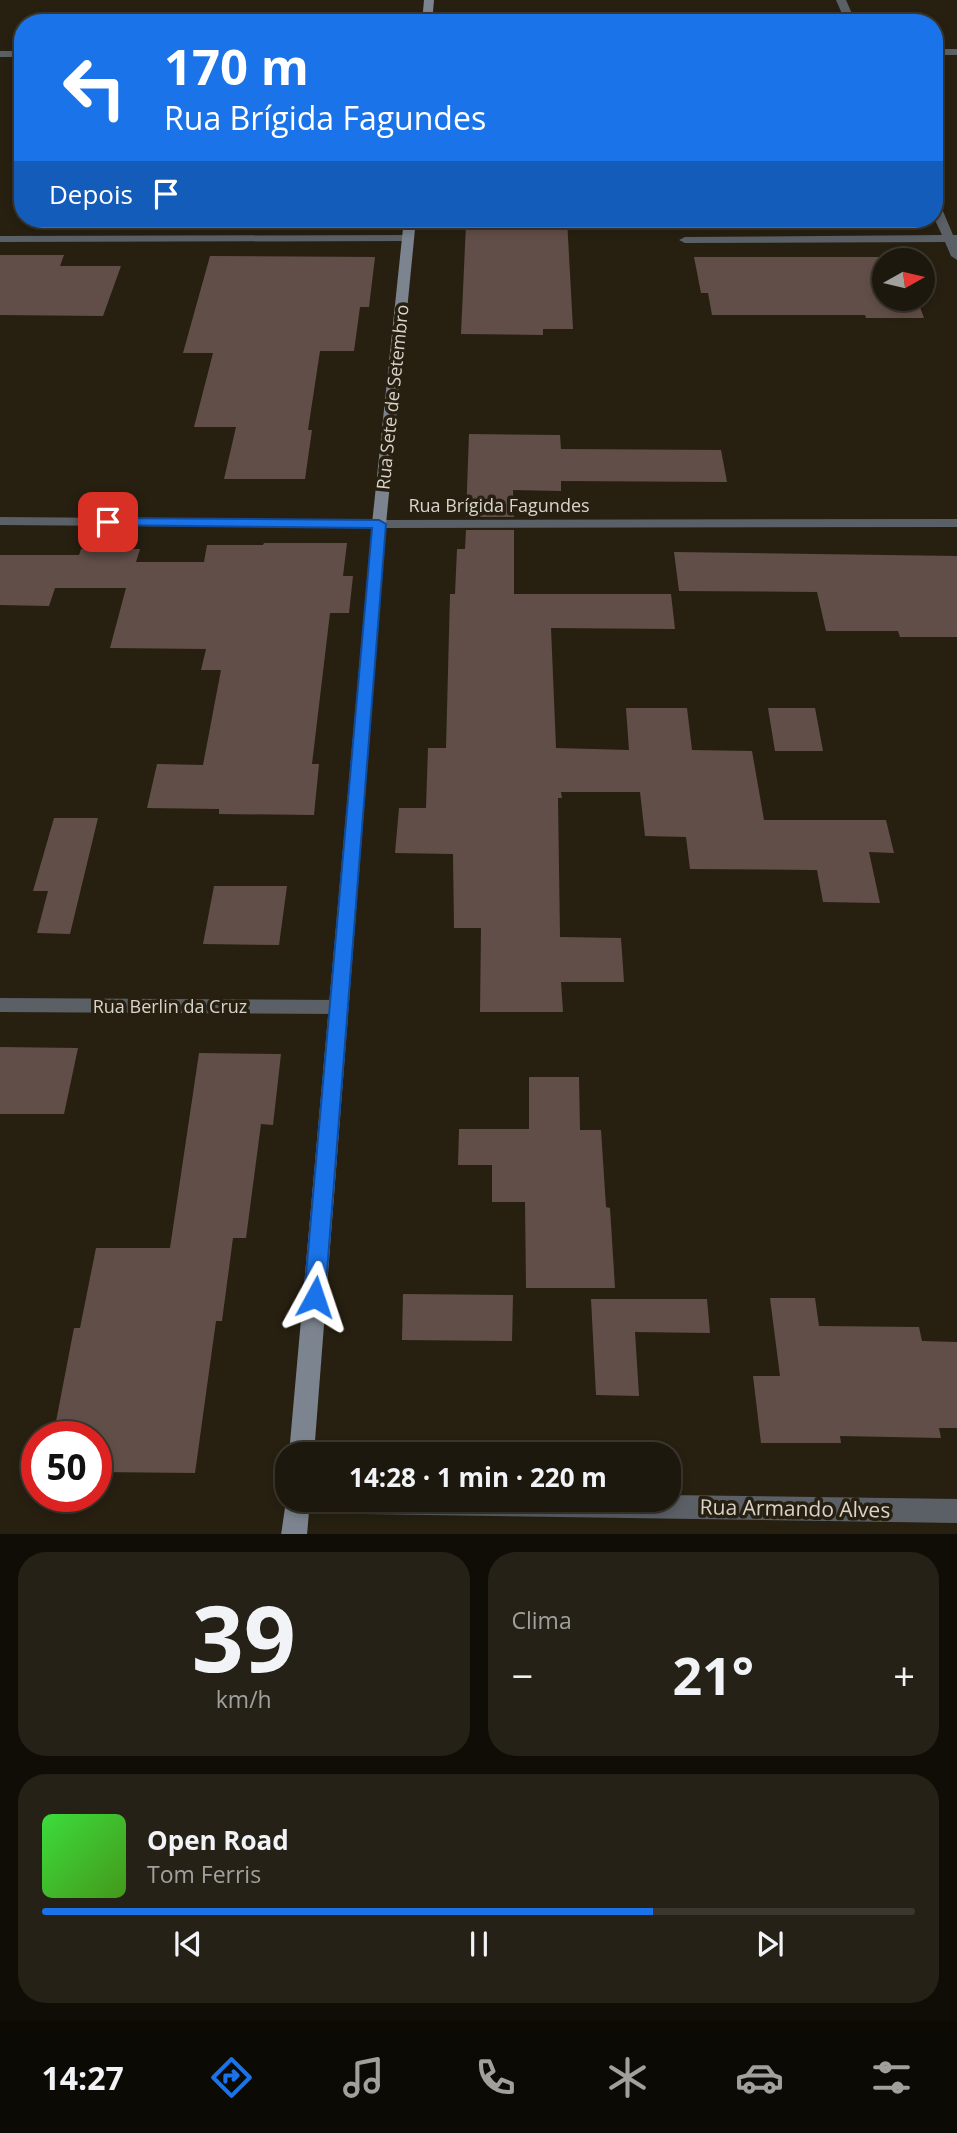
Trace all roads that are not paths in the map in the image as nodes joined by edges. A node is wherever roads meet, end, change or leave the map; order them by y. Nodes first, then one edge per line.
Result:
1 (943, 219) edge
2 (409, 228) edge
3 (954, 238) edge
4 (0, 239) edge
5 (408, 239) junction
6 (685, 240) dead end
7 (957, 256) edge
8 (0, 521) edge
9 (957, 523) edge
10 (379, 524) junction
11 (0, 1005) edge
12 (340, 1007) junction
13 (302, 1442) edge
14 (681, 1506) edge
15 (957, 1511) edge
16 (296, 1512) edge
17 (294, 1534) edge

1 - 3 street
2 - 5 main road, Rua Sete de Setembro
3 - 6 street
3 - 7 street
4 - 5 street
5 - 10 main road, Rua Sete de Setembro
8 - 10 street, Rua Brígida Fagundes
9 - 10 street, Rua Brígida Fagundes
10 - 12 main road, Rua Sete de Setembro
11 - 12 street, Rua Berlin da Cruz
12 - 13 main road, Rua Sete de Setembro
14 - 15 street, Rua Armando Alves
16 - 17 main road

